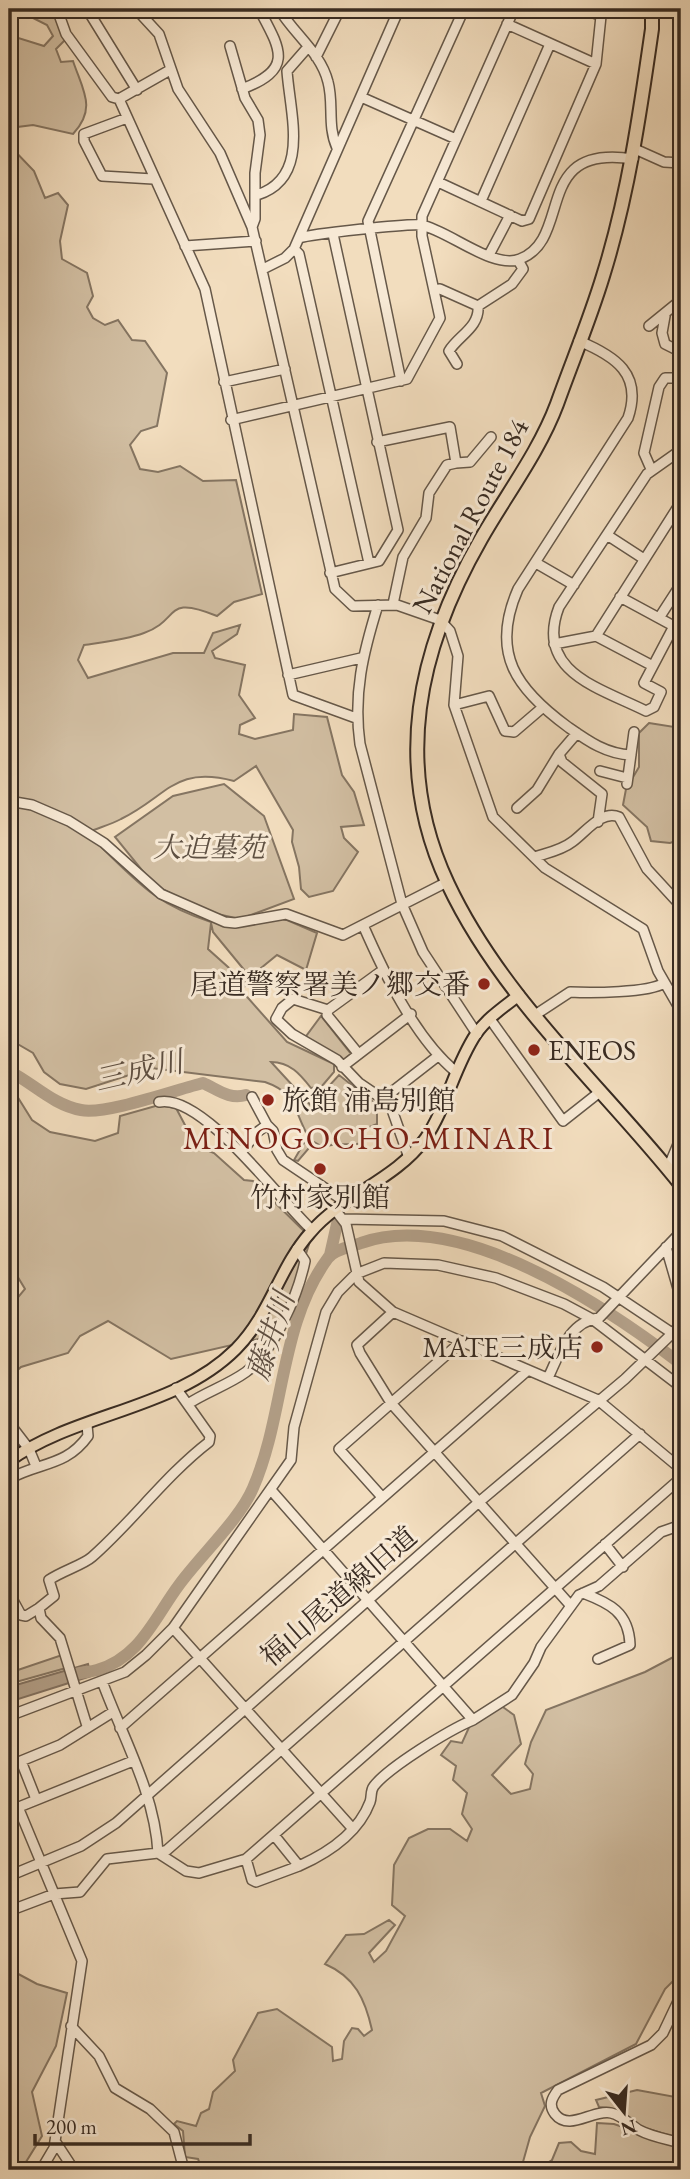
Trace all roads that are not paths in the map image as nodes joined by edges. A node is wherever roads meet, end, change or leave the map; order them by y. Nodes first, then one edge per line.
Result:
1 (57, 9) edge
2 (87, 9) edge
3 (135, 9) edge
4 (259, 9) edge
5 (340, 9) edge
6 (464, 9) edge
7 (514, 9) edge
8 (584, 9) edge
9 (652, 9) edge
10 (282, 10) edge
11 (395, 10) edge
12 (507, 24) junction
13 (550, 44) junction
14 (230, 46) dead end
15 (308, 47) junction
16 (316, 57) junction
17 (596, 64) junction
18 (170, 70) junction
19 (242, 89) junction
20 (137, 90) junction
21 (361, 97) junction
22 (119, 99) junction
23 (127, 118) junction
24 (414, 119) junction
25 (456, 139) junction
26 (337, 148) junction
27 (634, 154) junction
28 (681, 163) edge
29 (153, 179) junction
30 (438, 182) junction
31 (257, 195) junction
32 (481, 201) junction
33 (510, 215) junction
34 (421, 225) junction
35 (252, 227) junction
36 (368, 230) junction
37 (333, 234) junction
38 (299, 238) junction
39 (256, 241) junction
40 (185, 246) junction
41 (294, 249) junction
42 (489, 255) junction
43 (519, 260) junction
44 (263, 269) junction
45 (434, 289) junction
46 (681, 300) edge
47 (478, 306) junction
48 (665, 316) junction
49 (649, 326) dead end
50 (579, 341) junction
51 (681, 352) edge
52 (457, 365) dead end
53 (285, 369) junction
54 (681, 378) edge
55 (401, 381) junction
56 (224, 382) junction
57 (365, 389) junction
58 (329, 397) junction
59 (292, 406) junction
60 (231, 420) junction
61 (491, 437) dead end
62 (377, 442) junction
63 (681, 450) edge
64 (456, 463) junction
65 (652, 469) junction
66 (681, 502) edge
67 (607, 535) junction
68 (644, 559) junction
69 (369, 563) junction
70 (536, 563) junction
71 (330, 573) junction
72 (681, 584) edge
73 (574, 585) junction
74 (620, 597) junction
75 (393, 604) junction
76 (378, 605) junction
77 (659, 618) junction
78 (440, 620) junction
79 (678, 628) edge
80 (596, 636) junction
81 (554, 644) junction
82 (361, 658) junction
83 (651, 665) junction
84 (288, 675) junction
85 (454, 705) junction
86 (542, 708) junction
87 (356, 718) junction
88 (635, 732) dead end
89 (577, 733) junction
90 (559, 754) junction
91 (631, 755) junction
92 (600, 771) dead end
93 (9, 801) edge
94 (517, 808) dead end
95 (598, 822) junction
96 (535, 858) junction
97 (447, 882) junction
98 (402, 904) junction
99 (681, 906) edge
100 (363, 925) junction
101 (383, 970) junction
102 (664, 983) junction
103 (519, 995) junction
104 (328, 1010) junction
105 (681, 1011) edge
106 (411, 1014) junction
107 (535, 1015) junction
108 (490, 1018) junction
109 (477, 1034) junction
110 (357, 1052) junction
111 (438, 1056) junction
112 (342, 1067) junction
113 (456, 1072) junction
114 (601, 1091) junction
115 (252, 1097) dead end
116 (384, 1098) junction
117 (159, 1102) dead end
118 (267, 1125) junction
119 (681, 1137) edge
120 (241, 1153) junction
121 (408, 1155) junction
122 (668, 1168) junction
123 (681, 1185) edge
124 (346, 1203) junction
125 (342, 1218) junction
126 (312, 1230) junction
127 (681, 1232) edge
128 (666, 1247) junction
129 (296, 1249) junction
130 (355, 1270) junction
131 (616, 1298) junction
132 (681, 1299) edge
133 (393, 1312) junction
134 (596, 1318) junction
135 (681, 1325) edge
136 (670, 1335) junction
137 (462, 1341) junction
138 (645, 1358) junction
139 (528, 1370) junction
140 (548, 1378) junction
141 (681, 1387) edge
142 (176, 1388) junction
143 (598, 1399) junction
144 (391, 1403) junction
145 (188, 1404) junction
146 (9, 1423) edge
147 (87, 1424) junction
148 (640, 1434) junction
149 (29, 1449) junction
150 (435, 1452) junction
151 (9, 1461) edge
152 (36, 1466) junction
153 (681, 1469) edge
154 (681, 1478) edge
155 (9, 1479) edge
156 (271, 1490) junction
157 (382, 1497) junction
158 (479, 1502) junction
159 (681, 1525) edge
160 (515, 1543) junction
161 (605, 1544) junction
162 (324, 1550) junction
163 (623, 1567) junction
164 (555, 1589) junction
165 (9, 1593) edge
166 (583, 1593) junction
167 (368, 1600) junction
168 (571, 1606) junction
169 (39, 1608) junction
170 (173, 1628) junction
171 (404, 1641) junction
172 (201, 1658) junction
173 (598, 1659) dead end
174 (102, 1681) junction
175 (444, 1687) junction
176 (76, 1688) junction
177 (245, 1708) junction
178 (113, 1712) junction
179 (9, 1716) edge
180 (473, 1720) junction
181 (87, 1726) junction
182 (120, 1728) junction
183 (281, 1748) junction
184 (133, 1761) junction
185 (321, 1794) junction
186 (147, 1796) junction
187 (36, 1799) junction
188 (13, 1809) edge
189 (353, 1829) junction
190 (274, 1835) junction
191 (158, 1853) junction
192 (246, 1859) junction
193 (41, 1864) junction
194 (299, 1867) junction
195 (9, 1876) edge
196 (54, 1894) junction
197 (9, 1911) edge
198 (681, 1995) edge
199 (71, 2026) junction
200 (55, 2141) junction
201 (681, 2143) edge
202 (41, 2170) edge
203 (74, 2170) edge
204 (184, 2170) edge

1 - 22 street
2 - 20 street
3 - 18 street
4 - 19 street
5 - 16 street
6 - 24 street
7 - 12 street
8 - 17 street
9 - 27 highway, National Route 184
10 - 15 street
11 - 21 street
12 - 13 street
12 - 25 street
13 - 17 street
13 - 32 street
14 - 19 street
15 - 16 street
15 - 31 street
16 - 26 street
17 - 33 street
18 - 20 street
18 - 35 street
19 - 31 street
20 - 22 street
21 - 24 street
21 - 26 street
22 - 23 street
23 - 29 street
23 - 29 street
24 - 25 street
24 - 36 street
25 - 30 street
26 - 38 street
27 - 28 street
27 - 43 street
27 - 50 highway, National Route 184
29 - 40 street
30 - 32 street
30 - 34 street
31 - 35 street
32 - 33 street
33 - 42 street
34 - 36 street
34 - 42 street
34 - 45 street
35 - 39 street
36 - 37 street
36 - 55 street
37 - 38 street
37 - 57 street
38 - 41 street
39 - 40 street
39 - 44 street
40 - 56 street
41 - 44 street
41 - 58 street
42 - 43 street
43 - 47 street
44 - 53 street
45 - 47 street
45 - 55 street
46 - 48 street
47 - 52 street
48 - 49 street
48 - 51 street
50 - 70 street
50 - 78 highway, National Route 184
53 - 56 street
53 - 59 street
54 - 65 street
55 - 57 street
56 - 60 street
57 - 58 street
57 - 62 street
58 - 59 street
58 - 69 street
59 - 60 street
59 - 71 street
60 - 84 street
61 - 64 street
62 - 64 street
62 - 69 street
63 - 65 street
64 - 75 street
65 - 67 street
66 - 68 street
67 - 68 street
67 - 73 street
68 - 74 street
69 - 71 street
70 - 73 street
70 - 86 street
71 - 76 street
72 - 77 street
73 - 81 street
74 - 77 street
74 - 80 street
75 - 76 street
75 - 78 street
76 - 82 street
77 - 79 street
78 - 85 street
78 - 97 highway, National Route 184
79 - 83 street
80 - 81 street
80 - 83 street
81 - 83 street
82 - 84 street
82 - 87 street
84 - 87 street
85 - 86 street
85 - 96 street
86 - 89 street
87 - 98 street
88 - 91 street
89 - 90 street
89 - 91 street
90 - 94 street
90 - 95 street
91 - 92 street
93 - 100 street
95 - 96 street
95 - 99 street
96 - 102 street
97 - 98 street
97 - 103 highway, National Route 184
98 - 100 street
98 - 109 street
100 - 101 street
101 - 104 street
101 - 106 street
102 - 105 street
102 - 107 street
103 - 107 highway, National Route 184
103 - 108 main road
104 - 110 street
104 - 112 street
106 - 110 street
106 - 111 street
107 - 114 highway, National Route 184
108 - 109 main road
108 - 114 street
109 - 113 main road
110 - 112 street
111 - 113 street
111 - 116 street
112 - 116 street
113 - 121 main road
114 - 122 highway, National Route 184
115 - 118 street
116 - 121 street
117 - 120 street
118 - 120 street
118 - 124 street
119 - 122 street
120 - 126 street
121 - 124 main road
122 - 123 highway, National Route 184
124 - 125 main road
125 - 126 main road
125 - 130 street
125 - 131 street
126 - 129 main road
127 - 128 street
128 - 131 street
128 - 132 street
129 - 142 main road
129 - 145 street
130 - 133 street
130 - 134 street
130 - 156 street
131 - 134 street
131 - 136 street
133 - 137 street
133 - 144 street
134 - 138 street
134 - 140 street
135 - 136 street, 福山尾道線旧道
136 - 138 street, 福山尾道線旧道
137 - 139 street
137 - 144 street
138 - 141 street
138 - 143 street, 福山尾道線旧道
139 - 140 street
139 - 150 street
140 - 143 street
142 - 145 street
142 - 147 main road
143 - 148 street
143 - 158 street, 福山尾道線旧道
144 - 150 street
144 - 157 street
145 - 169 street
146 - 149 street
147 - 149 main road
147 - 152 street
148 - 153 street
148 - 160 street
149 - 151 main road
149 - 152 street
150 - 157 street
150 - 158 street
152 - 155 street
154 - 161 street
156 - 162 street
156 - 170 street
157 - 162 street
158 - 160 street
158 - 167 street, 福山尾道線旧道
159 - 163 street
160 - 164 street
160 - 171 street
161 - 163 street
161 - 164 street
162 - 167 street
162 - 172 street
163 - 166 street
164 - 168 street
164 - 175 street
165 - 169 street
166 - 168 street
166 - 173 street
167 - 171 street
167 - 177 street, 福山尾道線旧道
168 - 180 street
169 - 176 street
170 - 172 street
170 - 174 street
171 - 175 street
171 - 183 street
172 - 177 street
172 - 182 street
174 - 176 street
174 - 178 street
175 - 180 street
175 - 185 street
176 - 179 street
176 - 181 street
177 - 183 street
177 - 186 street, 福山尾道線旧道
178 - 181 street
178 - 182 street
180 - 189 street
181 - 187 street
182 - 184 street
183 - 185 street
183 - 191 street
184 - 186 street
184 - 187 street
185 - 189 street
185 - 190 street
186 - 191 street
186 - 193 street, 福山尾道線旧道
187 - 188 street
188 - 193 street
189 - 194 street
190 - 192 street
190 - 194 street
191 - 192 street
191 - 196 street
192 - 194 street
193 - 195 street, 福山尾道線旧道
193 - 196 street
196 - 197 street
196 - 199 street
198 - 201 street
199 - 200 street
199 - 204 street
200 - 202 street
200 - 203 street

